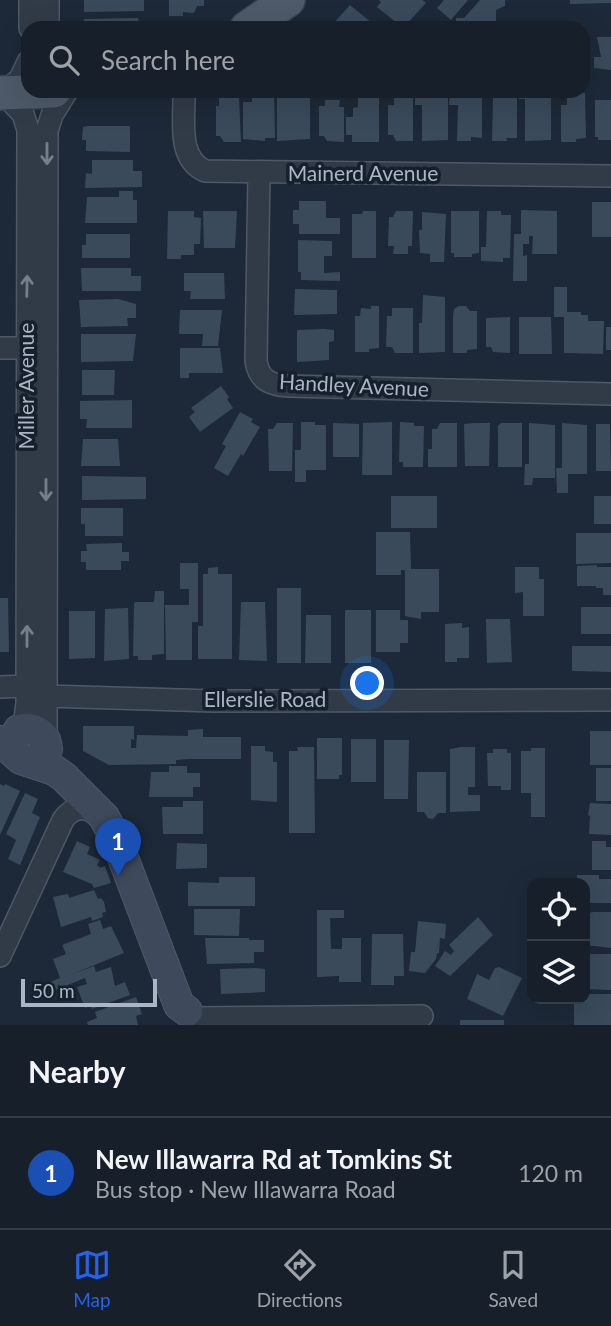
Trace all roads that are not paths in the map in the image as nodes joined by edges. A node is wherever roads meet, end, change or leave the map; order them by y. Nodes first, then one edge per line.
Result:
1 (30, 0) edge
2 (48, 0) edge
3 (288, 0) edge
4 (30, 21) edge
5 (48, 21) edge
6 (257, 21) edge
7 (21, 75) edge
8 (21, 92) edge
9 (1, 93) edge
10 (63, 98) edge
11 (184, 98) edge
12 (259, 173) junction
13 (611, 176) edge
14 (0, 348) edge
15 (37, 348) junction
16 (611, 394) edge
17 (0, 687) edge
18 (36, 691) junction
19 (611, 700) edge
20 (22, 739) edge
21 (104, 817) junction
22 (0, 956) edge
23 (422, 1016) dead end
24 (189, 1018) edge

1 - 4 street
2 - 5 street
3 - 6 main road
7 - 9 street
8 - 9 main road
15 -> 9 street, Miller Avenue
10 -> 15 street, Miller Avenue
11 - 12 street, Mainerd Avenue
12 - 13 street, Mainerd Avenue
12 - 16 street, Handley Avenue
14 - 15 street
15 - 18 street, Miller Avenue
17 - 18 street, Ellerslie Road
18 - 19 street, Ellerslie Road
18 - 20 street, Miller Avenue
20 - 21 main road
20 - 24 main road
21 - 22 street
21 - 24 main road
23 - 24 street

